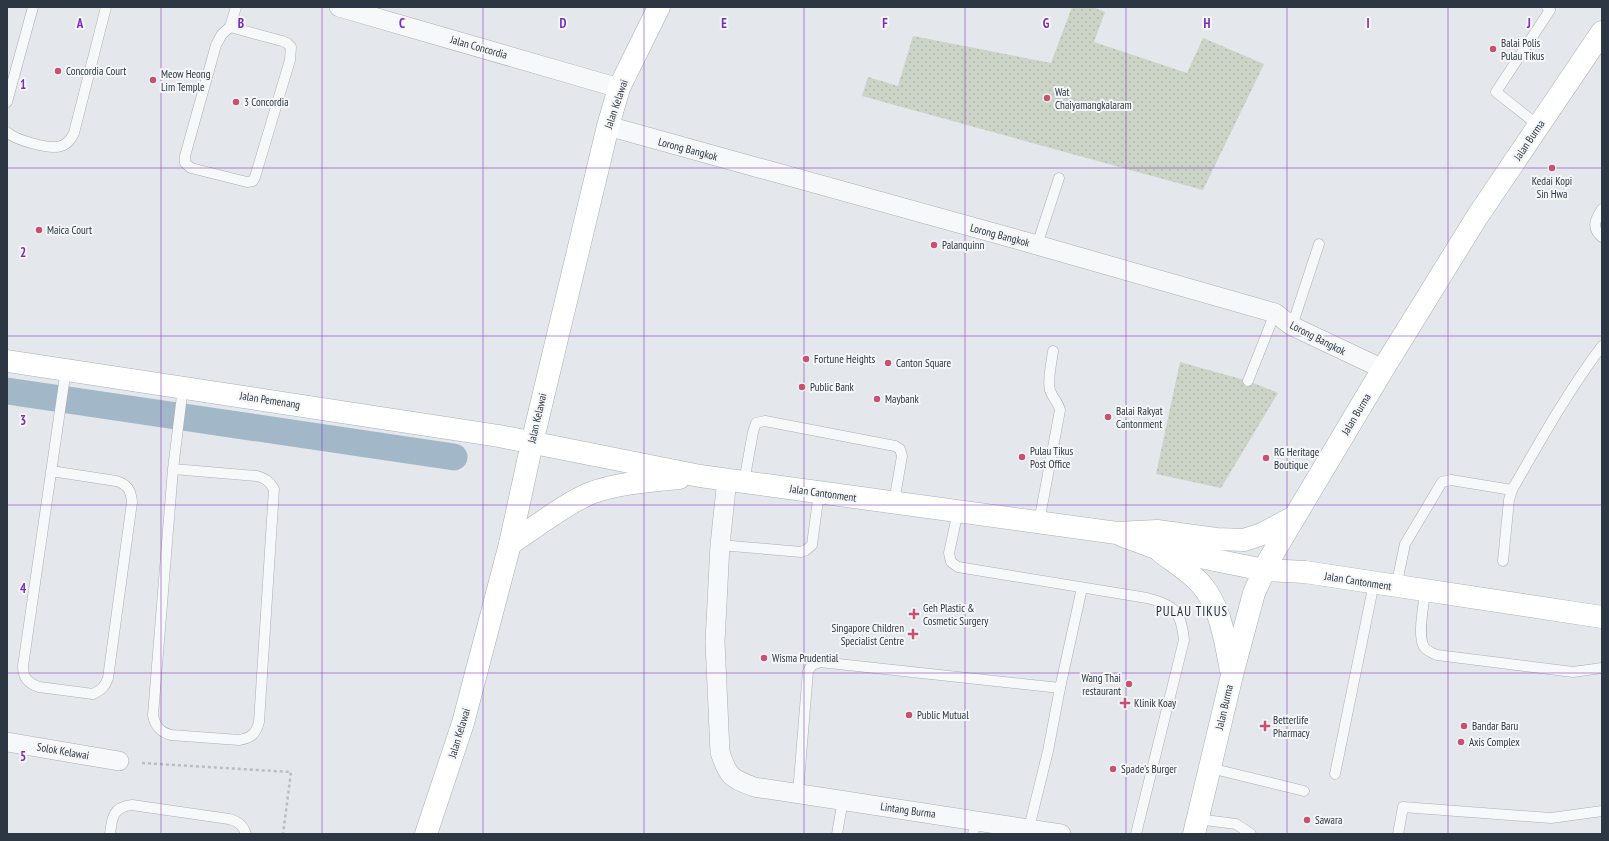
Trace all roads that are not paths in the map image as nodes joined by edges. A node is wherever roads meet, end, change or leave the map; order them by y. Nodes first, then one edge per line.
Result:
1 (33, 7) edge
2 (106, 7) edge
3 (236, 7) edge
4 (339, 7) edge
5 (659, 7) edge
6 (1546, 7) edge
7 (230, 27) junction
8 (1601, 35) edge
9 (619, 88) junction
10 (7, 102) edge
11 (608, 126) junction
12 (1539, 126) junction
13 (7, 132) edge
14 (1059, 178) dead end
15 (1602, 209) edge
16 (1602, 237) edge
17 (1319, 244) dead end
18 (1037, 245) junction
19 (1275, 313) junction
20 (1292, 326) junction
21 (1602, 346) edge
22 (1054, 351) dead end
23 (7, 360) edge
24 (66, 369) junction
25 (1383, 369) junction
26 (1248, 381) dead end
27 (183, 387) junction
28 (532, 443) junction
29 (173, 469) junction
30 (51, 471) junction
31 (700, 476) junction
32 (736, 480) junction
33 (1512, 490) junction
34 (820, 492) junction
35 (894, 502) junction
36 (958, 511) junction
37 (1294, 517) junction
38 (1039, 522) junction
39 (1117, 533) junction
40 (510, 544) junction
41 (720, 545) junction
42 (1156, 548) junction
43 (1503, 561) dead end
44 (1264, 570) junction
45 (1374, 583) junction
46 (1396, 587) junction
47 (1082, 588) junction
48 (1425, 591) junction
49 (1602, 617) edge
50 (1602, 668) edge
51 (1232, 675) junction
52 (1060, 688) junction
53 (7, 742) edge
54 (119, 761) road end
55 (1210, 768) junction
56 (1336, 774) dead end
57 (1304, 791) dead end
58 (798, 794) junction
59 (843, 800) junction
60 (1602, 811) edge
61 (975, 827) edge
62 (1196, 827) edge
63 (1028, 831) edge
64 (110, 834) edge
65 (246, 834) edge
66 (426, 834) edge
67 (837, 834) edge
68 (1061, 834) edge
69 (1136, 834) edge
70 (1251, 834) edge
71 (1398, 834) edge

1 - 10 lane
2 - 13 lane
3 - 7 lane
4 - 9 street, Jalan Concordia
5 - 9 main road, Jalan Kelawai
6 - 12 lane
7 - 7 lane
8 - 12 main road, Jalan Burma
9 - 11 main road, Jalan Kelawai
11 - 18 street, Lorong Bangkok
11 - 28 main road, Jalan Kelawai
12 - 25 main road, Jalan Burma
14 - 18 lane
15 - 16 lane
17 - 20 lane
18 - 19 street, Lorong Bangkok
19 - 20 street, Lorong Bangkok
19 - 26 lane
20 - 25 street, Lorong Bangkok
21 - 33 lane
22 - 38 lane
23 - 24 main road, Jalan Pemenang
24 - 27 main road, Jalan Pemenang
24 - 30 lane
25 - 37 main road, Jalan Burma
27 - 28 main road, Jalan Pemenang
27 - 29 lane
28 - 31 main road, Jalan Cantonment
28 - 40 main road, Jalan Kelawai
29 - 29 lane
30 - 30 lane
31 - 32 main road, Jalan Cantonment
31 - 40 main road
32 - 34 main road, Jalan Cantonment
32 - 35 lane
32 - 41 street, Lintang Burma
33 - 43 lane
33 - 46 lane
34 - 35 main road, Jalan Cantonment
34 - 41 lane
35 - 36 main road, Jalan Cantonment
36 - 38 main road, Jalan Cantonment
36 - 47 lane
37 - 39 main road, Jalan Cantonment
37 - 44 main road, Jalan Burma
38 - 39 main road, Jalan Cantonment
39 - 42 main road, Jalan Cantonment
40 - 66 main road, Jalan Kelawai
41 - 58 street, Lintang Burma
42 - 44 main road, Jalan Cantonment
42 - 51 main road
44 - 45 main road, Jalan Cantonment
44 - 51 main road, Jalan Burma
45 - 46 main road, Jalan Cantonment
45 - 56 lane
46 - 48 main road, Jalan Cantonment
47 - 52 lane
47 - 69 lane
48 - 49 main road, Jalan Cantonment
48 - 50 lane
51 - 55 main road, Jalan Burma
52 - 58 lane
52 - 63 lane
53 - 54 street, Solok Kelawai
55 - 57 lane
55 - 62 main road, Jalan Burma
58 - 59 street, Lintang Burma
59 - 61 street, Lintang Burma
59 - 67 lane
60 - 71 lane
61 - 63 street, Lintang Burma
62 - 70 lane
63 - 68 street, Lintang Burma
64 - 65 lane

